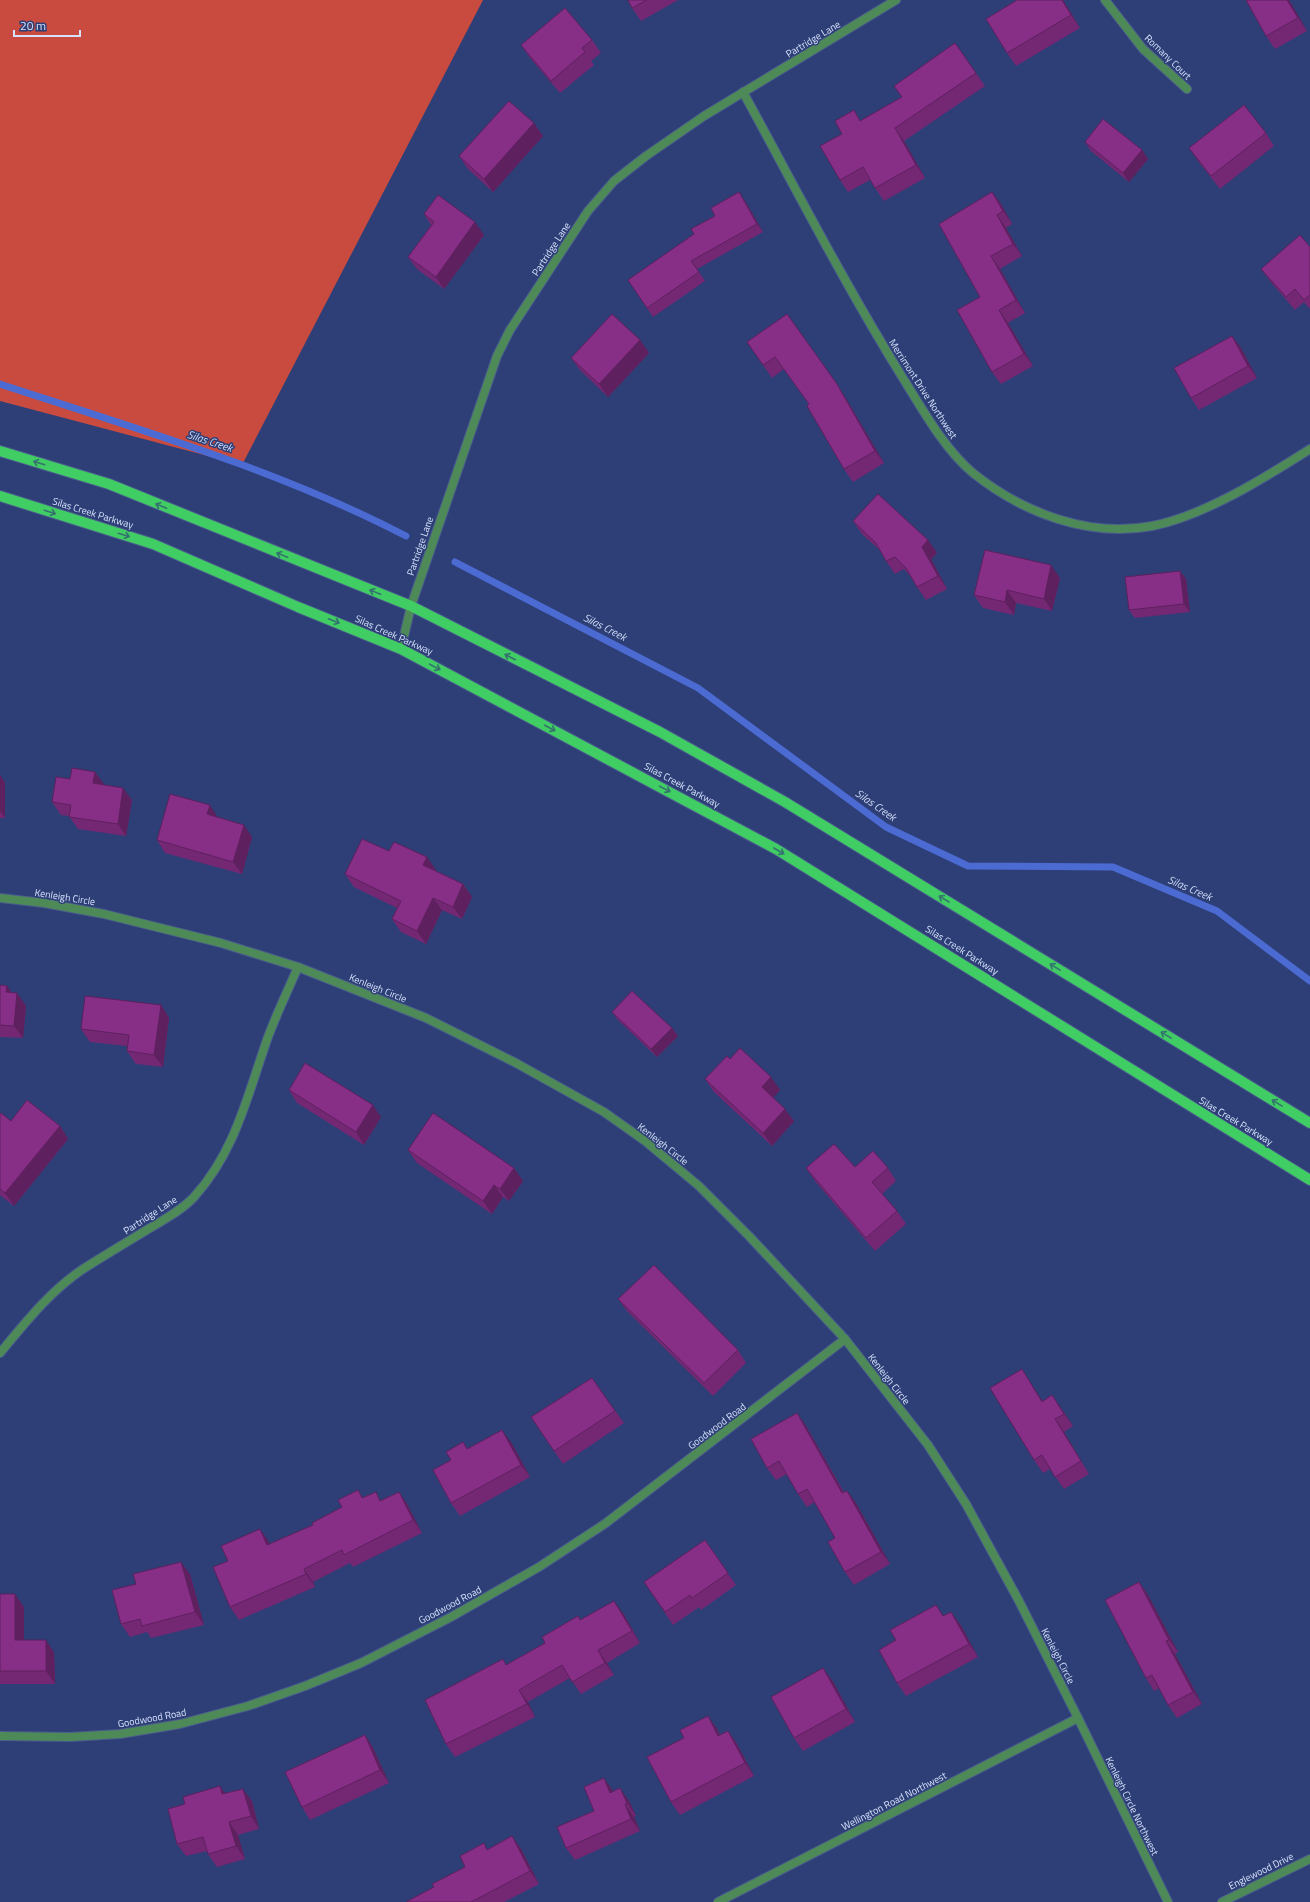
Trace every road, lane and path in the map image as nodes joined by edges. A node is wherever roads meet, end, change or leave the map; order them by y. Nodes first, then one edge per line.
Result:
1 (896, 0) edge
2 (1105, 0) edge
3 (1187, 89) dead end
4 (743, 92) junction
5 (1310, 449) edge
6 (0, 451) edge
7 (0, 496) edge
8 (411, 606) junction
9 (401, 649) junction
10 (0, 898) edge
11 (298, 967) junction
12 (1310, 1123) edge
13 (1310, 1180) edge
14 (845, 1339) junction
15 (0, 1353) edge
16 (1078, 1718) junction
17 (0, 1736) edge
18 (1310, 1859) edge
19 (718, 1902) edge
20 (1168, 1902) edge
21 (1222, 1902) edge

1 - 4 street, Partridge Lane
2 - 3 street, Romany Court
4 - 5 street, Merrimont Drive Northwest
4 - 8 street, Partridge Lane
8 -> 6 main road
7 -> 9 main road, Silas Creek Parkway
8 - 9 street, Partridge Lane
12 -> 8 main road
9 -> 13 main road, Silas Creek Parkway
10 - 11 street, Kenleigh Circle
11 - 14 street, Kenleigh Circle
11 - 15 street, Partridge Lane
14 - 16 street, Kenleigh Circle
14 - 17 street, Goodwood Road
16 - 19 street, Wellington Road Northwest
16 - 20 street, Kenleigh Circle Northwest
18 - 21 street, Englewood Drive

